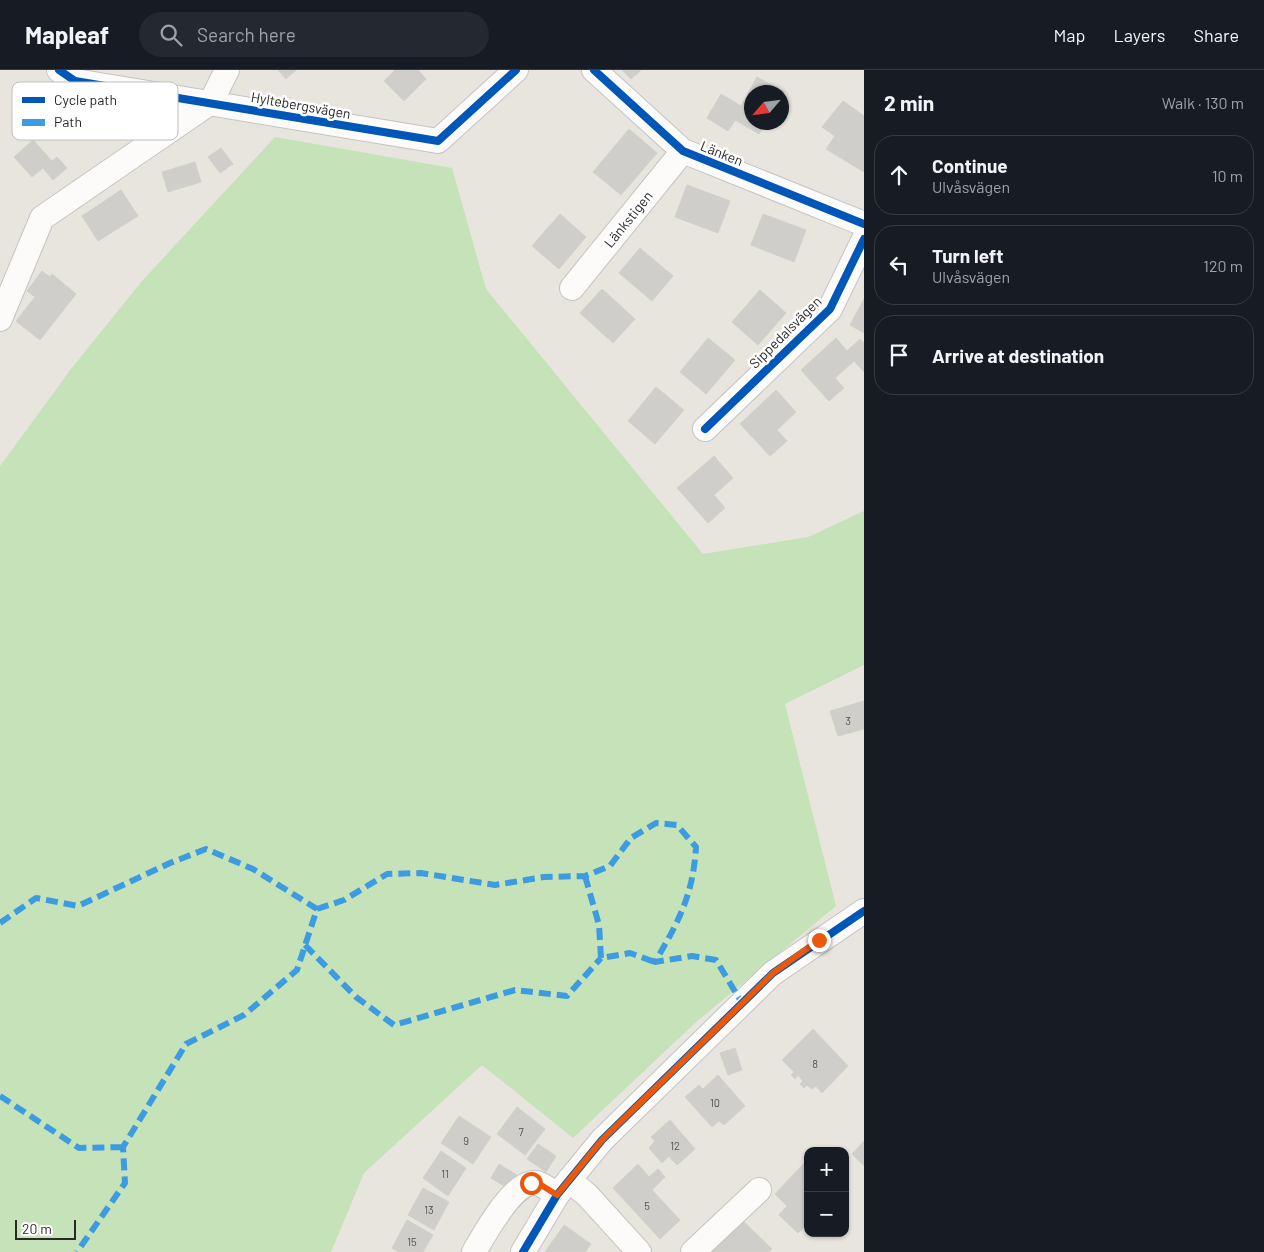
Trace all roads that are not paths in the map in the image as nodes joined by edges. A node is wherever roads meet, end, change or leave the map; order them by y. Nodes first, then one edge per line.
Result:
1 (59, 70) edge
2 (226, 70) edge
3 (516, 70) edge
4 (594, 70) edge
5 (81, 82) edge
6 (178, 97) edge
7 (211, 102) junction
8 (178, 125) edge
9 (156, 140) edge
10 (683, 151) junction
11 (864, 224) edge
12 (864, 240) edge
13 (572, 288) dead end
14 (0, 319) edge
15 (704, 429) dead end
16 (864, 911) edge
17 (563, 1187) junction
18 (759, 1190) dead end
19 (474, 1252) edge
20 (523, 1252) edge
21 (639, 1252) edge
22 (693, 1252) edge

1 - 5 street, Hyltebergsvägen
2 - 7 street
3 - 7 street, Hyltebergsvägen
4 - 10 street, Länken
6 - 7 street, Hyltebergsvägen
7 - 8 street
9 - 14 street
10 - 11 street, Länken
10 - 13 street, Länkstigen
12 - 15 street, Sippedalsvägen
16 - 17 street
17 - 19 street
17 - 20 street
17 - 21 street
18 - 22 street

